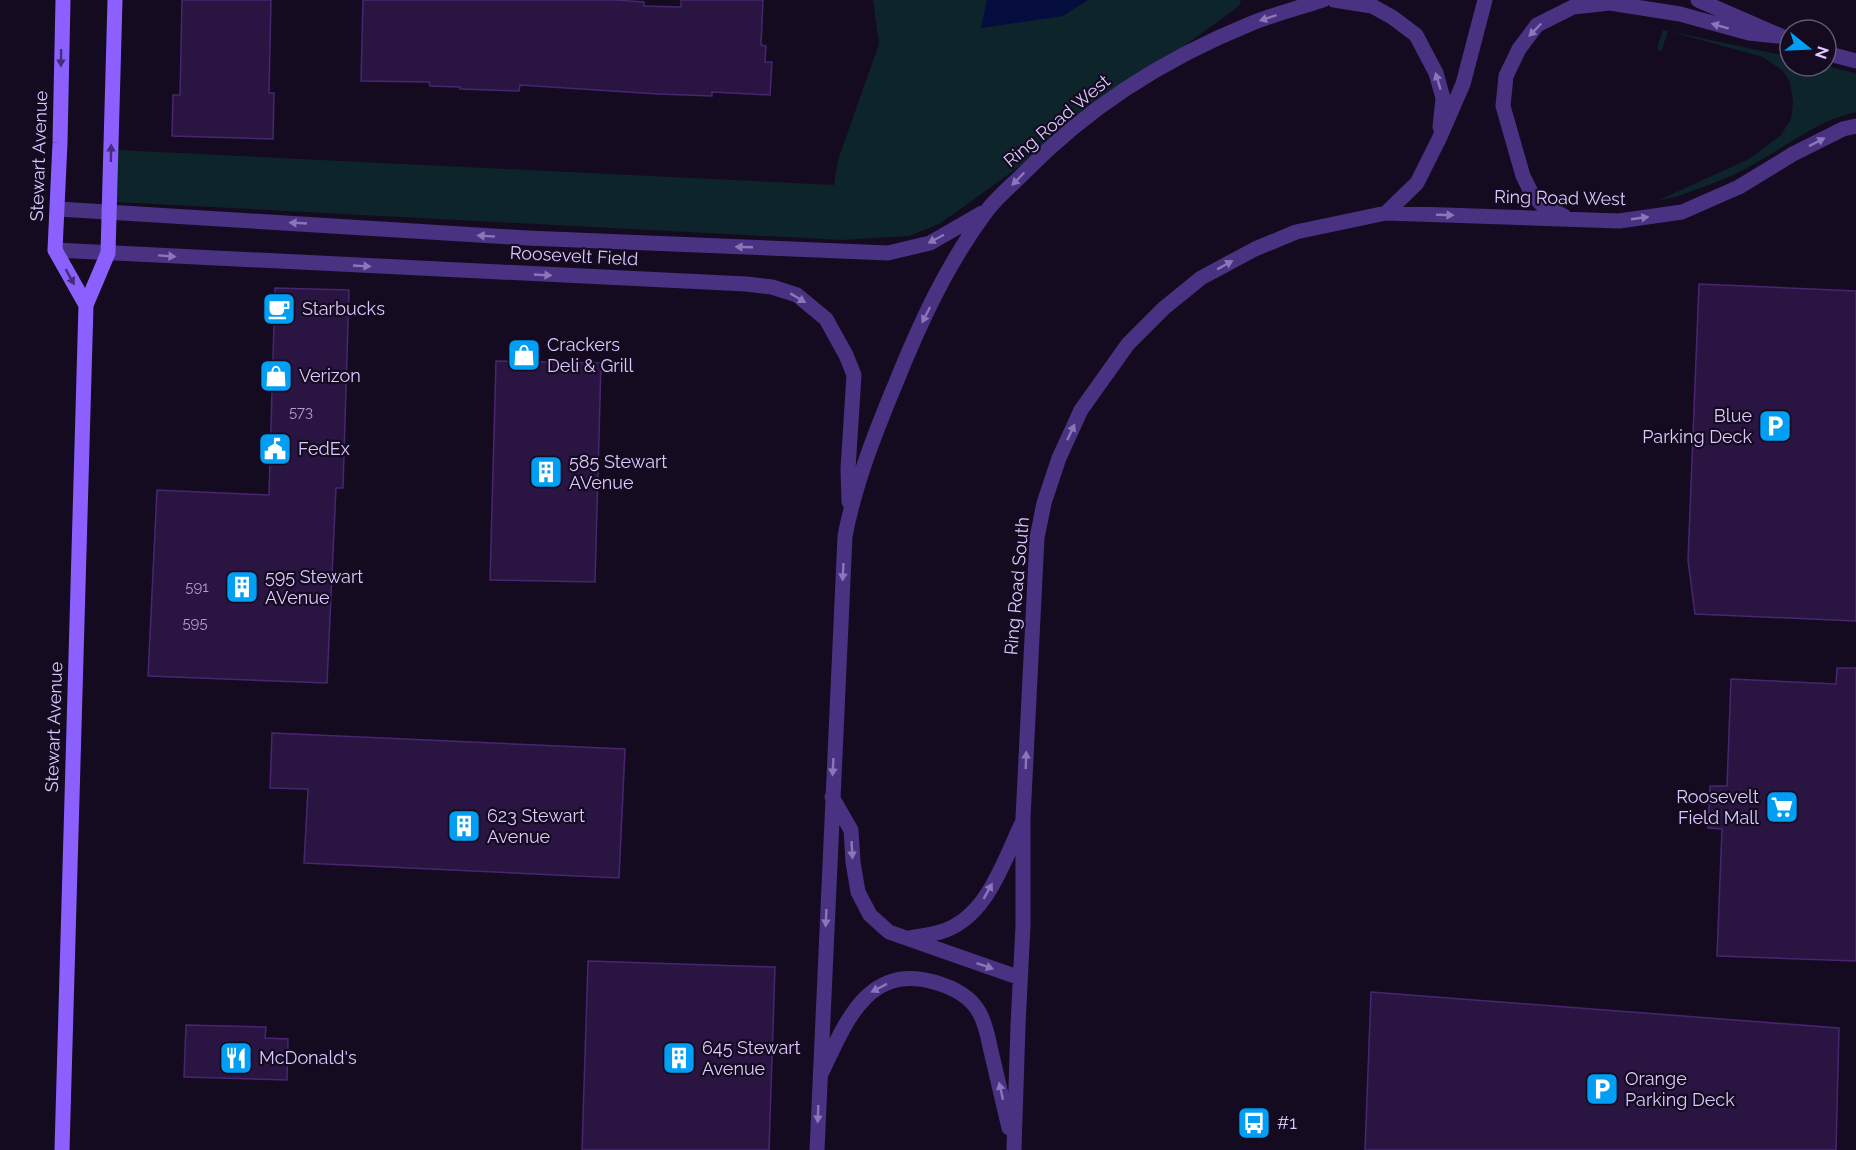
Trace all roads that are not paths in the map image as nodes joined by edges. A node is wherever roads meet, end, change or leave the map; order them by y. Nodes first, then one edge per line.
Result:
1 (63, 0) edge
2 (116, 0) edge
3 (1323, 0) edge
4 (1334, 0) edge
5 (1485, 0) edge
6 (1698, 0) edge
7 (1778, 35) edge
8 (1778, 37) edge
9 (1838, 56) edge
10 (1856, 61) edge
11 (1856, 126) edge
12 (1439, 139) junction
13 (57, 209) junction
14 (987, 210) junction
15 (110, 212) junction
16 (1386, 213) junction
17 (1569, 219) junction
18 (55, 250) junction
19 (108, 252) junction
20 (86, 304) junction
21 (849, 514) junction
22 (832, 797) junction
23 (1023, 818) junction
24 (906, 938) junction
25 (1020, 978) junction
26 (819, 1078) junction
27 (1014, 1149) edge
28 (62, 1150) edge
29 (817, 1150) edge

1 -> 13 main road, Stewart Avenue
15 -> 2 main road, Stewart Avenue
3 -> 14 street, Ring Road West
12 -> 4 street
5 - 12 street
6 - 7 street
8 -> 17 street
9 - 10 street
17 -> 11 street, Ring Road West
12 - 16 street
13 - 15 street, Roosevelt Field
13 - 18 main road, Stewart Avenue
14 -> 15 street, Roosevelt Field
14 -> 21 street
15 - 19 main road, Stewart Avenue
16 -> 17 street, Ring Road West
23 -> 16 street, Ring Road South
18 - 19 street, Roosevelt Field
18 -> 20 main road
19 - 20 main road, Stewart Avenue
19 -> 21 street, Roosevelt Field
20 - 28 main road, Stewart Avenue
21 -> 22 street
22 -> 24 street
22 -> 26 street
24 -> 23 street
23 - 25 street, Ring Road South
24 -> 25 street
25 - 27 street, Ring Road South
27 -> 26 street
26 -> 29 street

